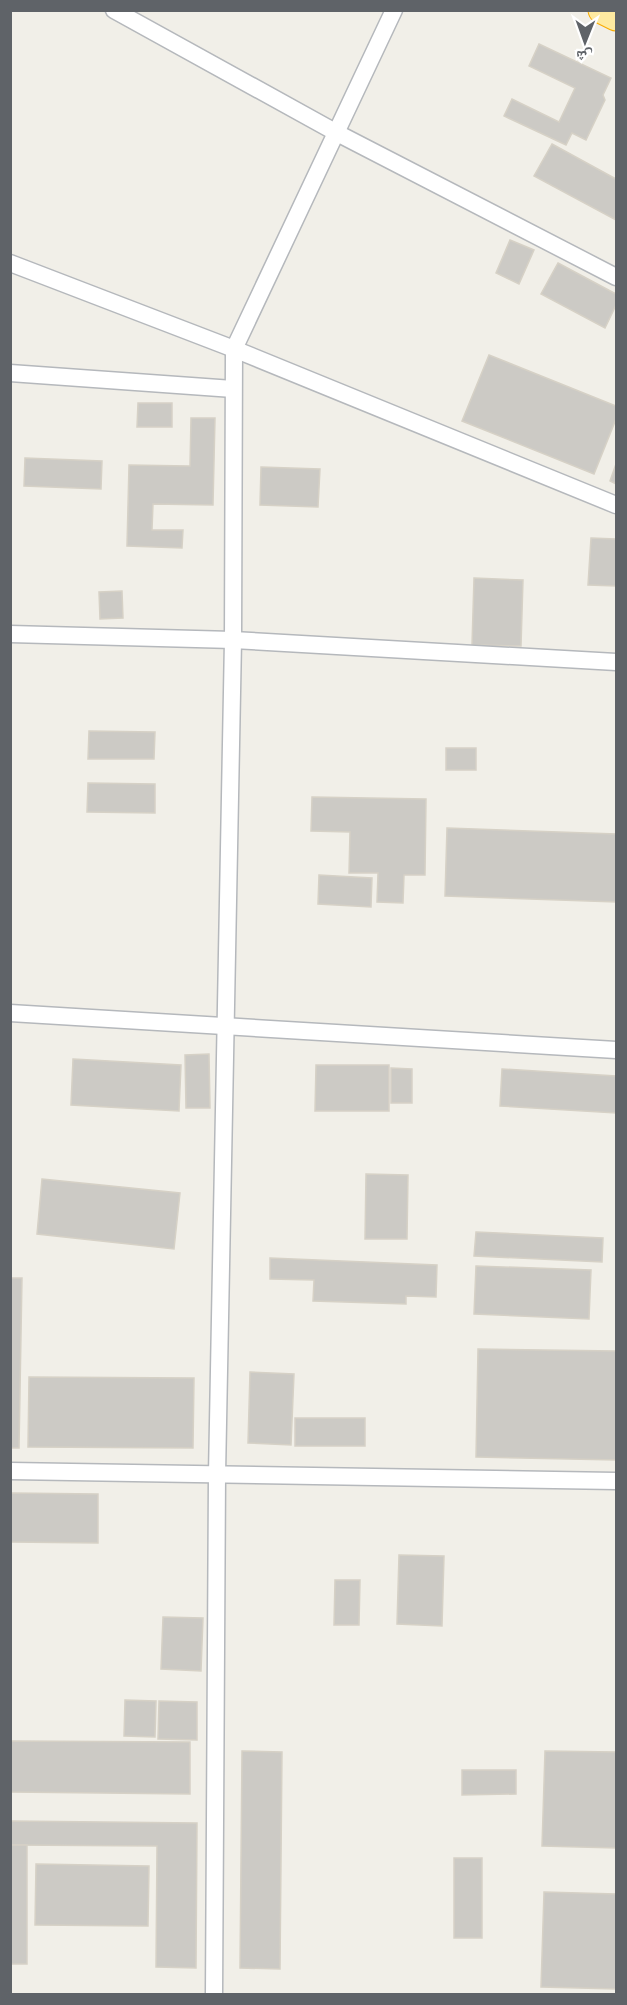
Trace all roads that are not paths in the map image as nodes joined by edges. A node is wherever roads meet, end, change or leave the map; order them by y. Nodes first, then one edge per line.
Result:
1 (114, 10) edge
2 (394, 10) edge
3 (602, 10) edge
4 (616, 16) edge
5 (337, 133) junction
6 (10, 263) edge
7 (616, 277) edge
8 (234, 349) junction
9 (10, 373) edge
10 (233, 389) junction
11 (616, 505) edge
12 (10, 634) edge
13 (233, 640) junction
14 (616, 662) edge
15 (10, 1013) edge
16 (227, 1026) junction
17 (616, 1050) edge
18 (10, 1471) edge
19 (217, 1475) junction
20 (616, 1481) edge
21 (214, 1995) edge

1 - 5 street
2 - 5 street
3 - 4 highway
5 - 7 street
5 - 8 street
6 - 8 street
8 - 10 street
8 - 11 street
9 - 10 street
10 - 13 street
12 - 13 street
13 - 14 street
13 - 16 street
15 - 16 street
16 - 17 street
16 - 19 street
18 - 19 street
19 - 20 street
19 - 21 street

